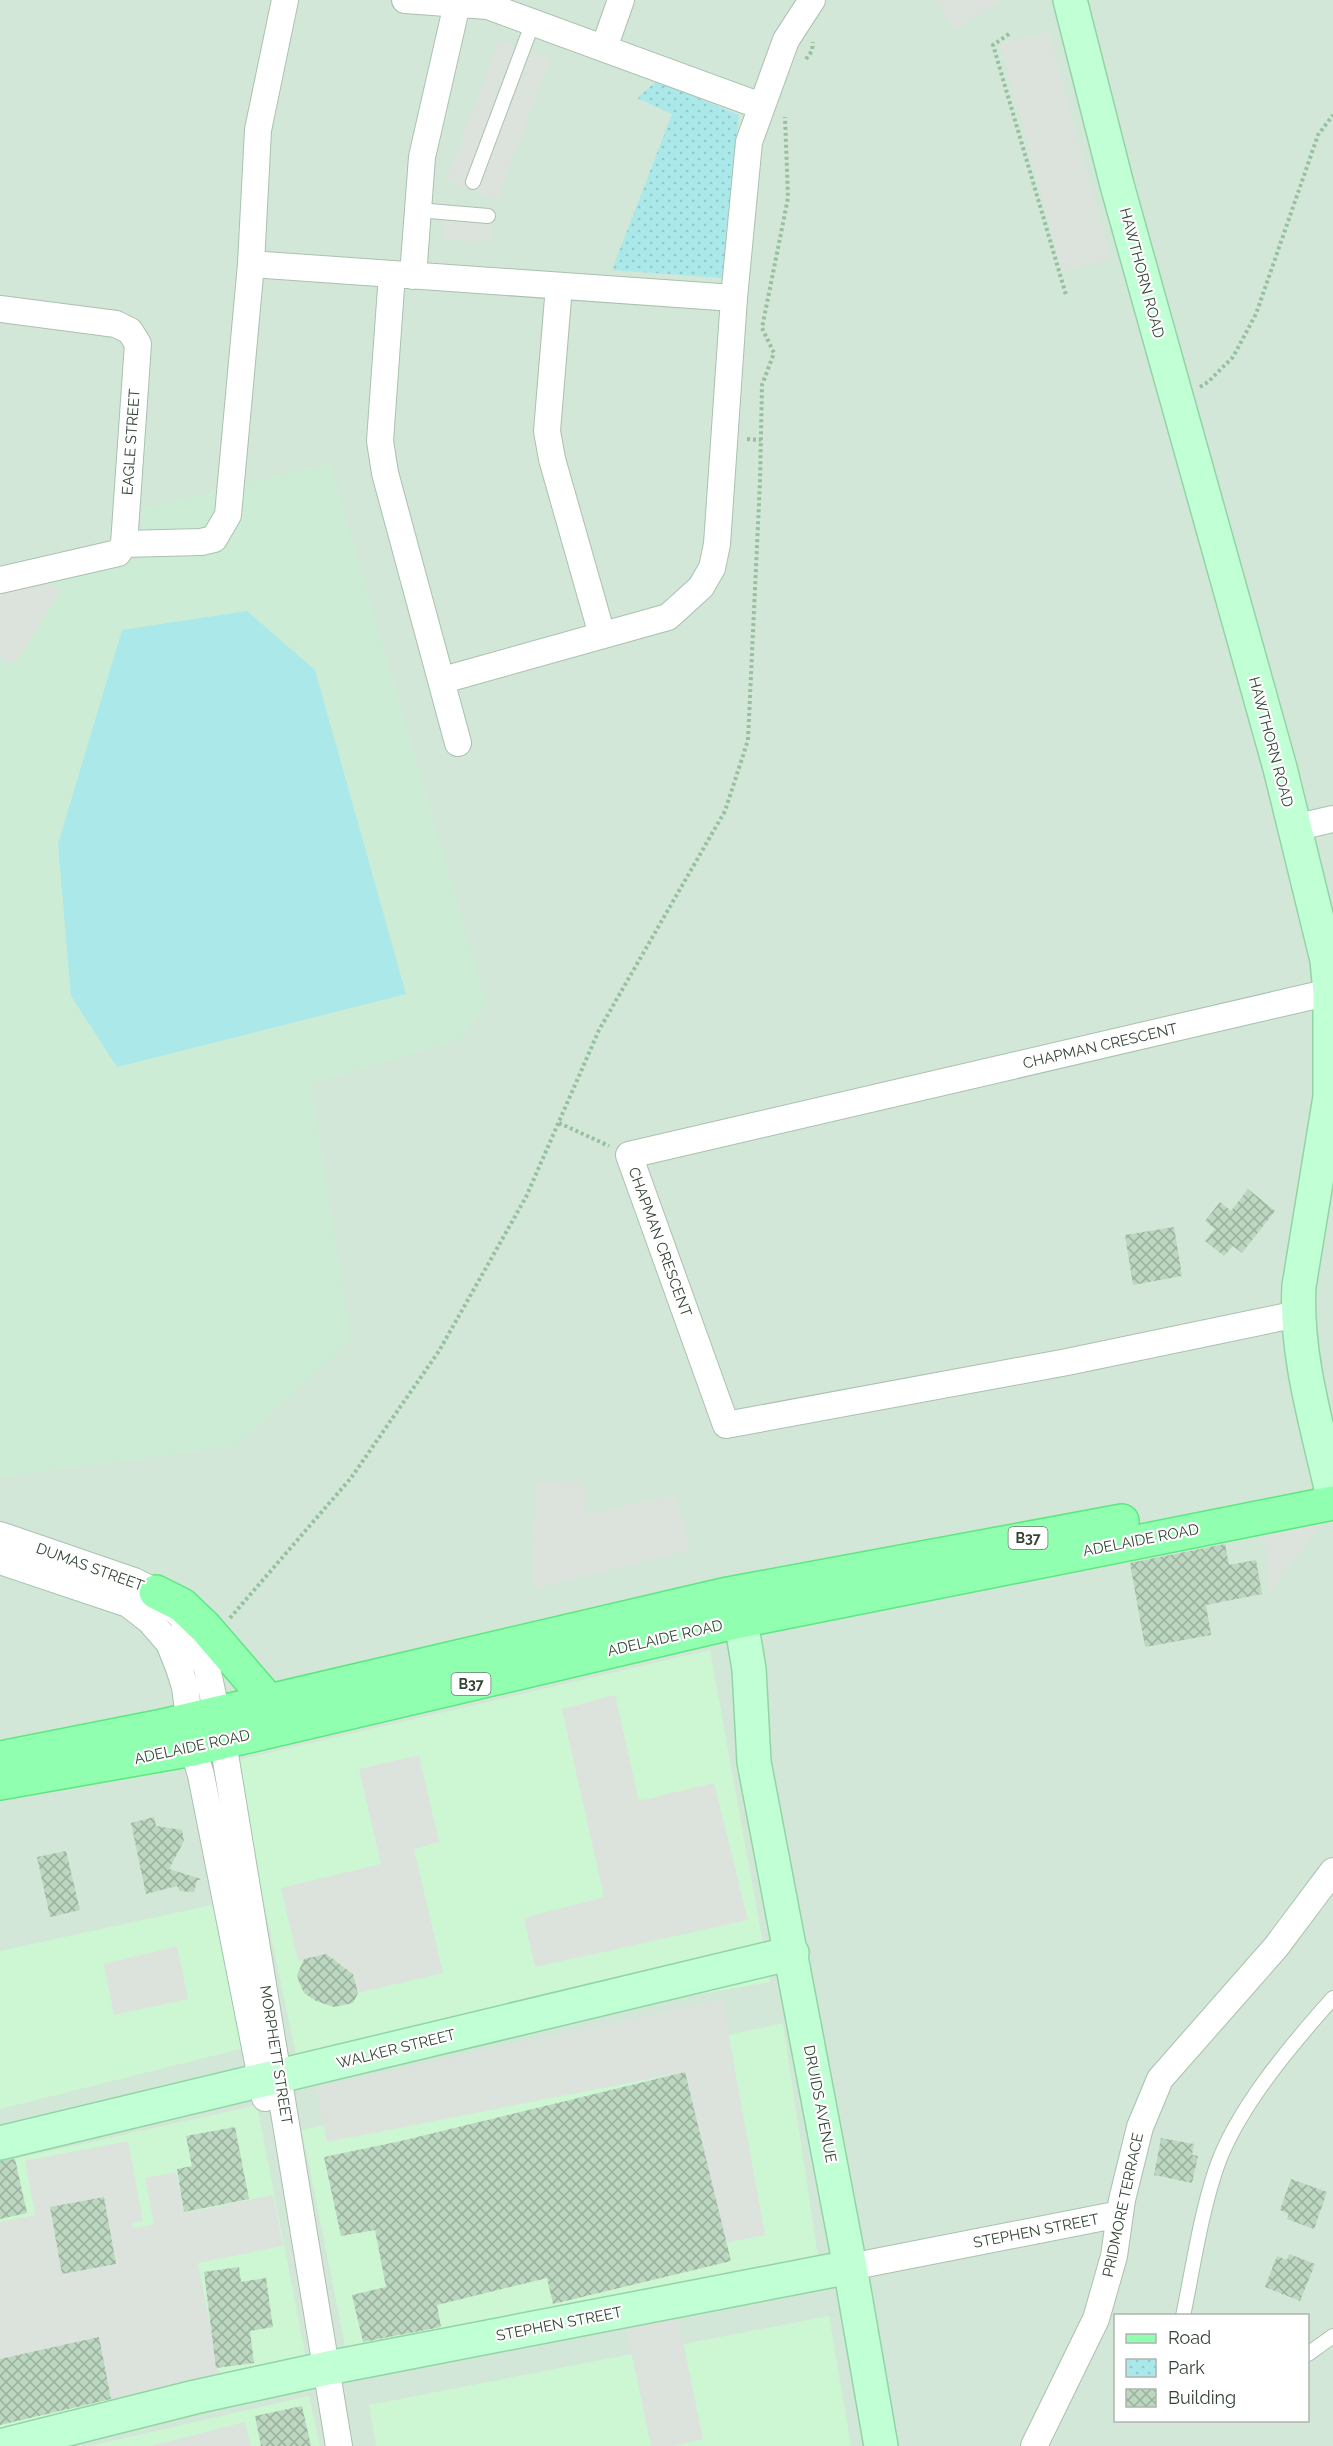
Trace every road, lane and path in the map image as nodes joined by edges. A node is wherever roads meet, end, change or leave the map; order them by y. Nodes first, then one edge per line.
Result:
1 (285, 0) edge
2 (414, 0) edge
3 (621, 0) edge
4 (812, 0) edge
5 (1070, 0) edge
6 (457, 4) junction
7 (533, 22) junction
8 (813, 33) dead end
9 (1009, 34) dead end
10 (604, 48) junction
11 (805, 60) dead end
12 (773, 108) junction
13 (1333, 115) edge
14 (473, 182) dead end
15 (418, 210) junction
16 (488, 216) dead end
17 (251, 264) junction
18 (402, 275) junction
19 (559, 286) junction
20 (1066, 295) dead end
21 (734, 298) junction
22 (0, 309) edge
23 (1176, 399) junction
24 (121, 549) junction
25 (0, 580) edge
26 (602, 635) junction
27 (443, 680) junction
28 (458, 743) dead end
29 (1333, 819) edge
30 (1294, 828) junction
31 (1330, 992) junction
32 (558, 1123) junction
33 (629, 1155) junction
34 (1298, 1314) junction
35 (1332, 1491) edge
36 (0, 1535) edge
37 (0, 1561) edge
38 (156, 1592) junction
39 (728, 1614) junction
40 (225, 1624) dead end
41 (268, 1700) junction
42 (206, 1730) junction
43 (0, 1758) edge
44 (0, 1783) edge
45 (1333, 1871) edge
46 (792, 1953) junction
47 (1333, 1998) edge
48 (271, 2080) junction
49 (0, 2143) edge
50 (1120, 2214) junction
51 (850, 2267) junction
52 (1183, 2314) edge
53 (1333, 2336) edge
54 (1309, 2353) edge
55 (328, 2368) junction
56 (0, 2445) edge
57 (339, 2446) edge
58 (355, 2446) edge
59 (881, 2446) edge
60 (1034, 2446) edge

1 - 17 street
2 - 6 street
3 - 10 street
4 - 12 street
5 - 23 street, HAWTHORN ROAD
6 - 7 street
6 - 15 street
7 - 10 street
7 - 14 lane
8 - 11 path
9 - 20 path
10 - 12 street
12 - 21 street
12 - 32 path
13 - 23 path
15 - 16 lane
15 - 18 street
17 - 18 street
17 - 24 street
18 - 19 street
18 - 27 street
19 - 21 street
19 - 26 street
21 - 26 street
22 - 24 street, EAGLE STREET
23 - 30 street, HAWTHORN ROAD
24 - 25 street
26 - 27 street
27 - 28 street
29 - 30 street
30 - 31 street, HAWTHORN ROAD
31 - 33 street, CHAPMAN CRESCENT
31 - 34 street, HAWTHORN ROAD
32 - 33 path
32 - 40 path
33 - 34 street, CHAPMAN CRESCENT
34 - 35 street, HAWTHORN ROAD
35 - 39 main road, ADELAIDE ROAD / B37
36 - 38 street, DUMAS STREET
37 - 42 street, DUMAS STREET
38 - 41 main road
38 - 42 street, DUMAS STREET
39 - 41 main road, ADELAIDE ROAD / B37
39 - 42 main road, ADELAIDE ROAD / B37
39 - 46 street, DRUIDS AVENUE
41 - 42 main road, ADELAIDE ROAD / B37
42 - 43 main road, ADELAIDE ROAD / B37
42 - 44 main road, ADELAIDE ROAD / B37
42 - 48 street, MORPHETT STREET
45 - 50 street, PRIDMORE TERRACE
46 - 48 street, WALKER STREET
46 - 51 street, DRUIDS AVENUE
47 - 52 lane
48 - 49 street, WALKER STREET
48 - 55 street, MORPHETT STREET
50 - 51 street, STEPHEN STREET
50 - 60 street, PRIDMORE TERRACE
51 - 55 street, STEPHEN STREET
51 - 59 street, DRUIDS AVENUE
53 - 54 lane
55 - 56 street, STEPHEN STREET
55 - 57 street, MORPHETT STREET
55 - 58 street, MORPHETT STREET

